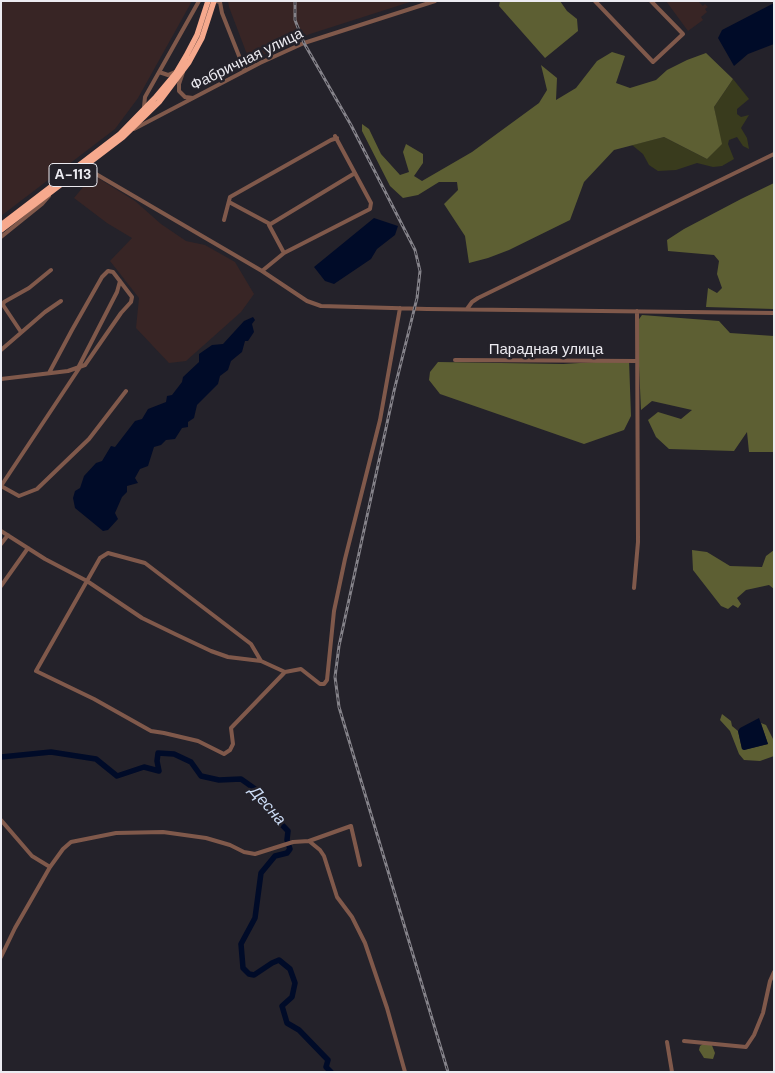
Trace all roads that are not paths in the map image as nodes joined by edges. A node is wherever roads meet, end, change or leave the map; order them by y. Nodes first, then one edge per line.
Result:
1 (200, 1) edge
2 (208, 1) edge
3 (215, 1) edge
4 (435, 1) edge
5 (595, 1) edge
6 (651, 1) edge
7 (203, 28) junction
8 (181, 70) junction
9 (244, 71) junction
10 (159, 72) junction
11 (197, 97) junction
12 (140, 114) junction
13 (131, 130) junction
14 (774, 154) edge
15 (84, 167) junction
16 (355, 173) junction
17 (54, 190) junction
18 (229, 202) junction
19 (224, 220) dead end
20 (270, 224) junction
21 (1, 225) edge
22 (1, 230) edge
23 (1, 237) edge
24 (284, 253) junction
25 (51, 270) dead end
26 (262, 271) junction
27 (120, 281) junction
28 (62, 301) dead end
29 (400, 308) junction
30 (467, 310) junction
31 (636, 311) junction
32 (774, 313) edge
33 (21, 332) junction
34 (1, 350) edge
35 (455, 360) dead end
36 (637, 361) junction
37 (79, 368) junction
38 (50, 373) junction
39 (1, 379) edge
40 (126, 391) dead end
41 (1, 486) edge
42 (1, 531) edge
43 (8, 535) junction
44 (1, 544) edge
45 (28, 548) junction
46 (87, 581) junction
47 (1, 586) edge
48 (634, 588) dead end
49 (261, 661) junction
50 (285, 672) junction
51 (1, 820) edge
52 (309, 841) junction
53 (360, 865) dead end
54 (50, 867) junction
55 (1, 957) edge
56 (774, 972) edge
57 (684, 1041) dead end
58 (667, 1042) dead end
59 (404, 1072) edge
60 (672, 1072) edge

1 - 10 street
2 - 7 highway, А-113
3 - 7 highway, А-113
3 - 9 street
4 - 9 street, Фабричная улица
5 - 6 street
7 - 8 highway, А-113
8 - 10 street
8 - 11 street
8 - 12 highway, А-113
8 - 13 highway, А-113
9 - 11 street, Фабричная улица
10 - 12 street
11 - 13 street, Фабричная улица
12 - 21 highway, А-113
13 - 15 highway, А-113
14 - 30 street
15 - 17 highway, А-113
15 - 26 street
16 - 18 street
16 - 20 street
16 - 24 street
17 - 22 highway, А-113
17 - 23 street
18 - 19 street
18 - 20 street
20 - 24 street
24 - 26 street
25 - 33 street
26 - 29 street
27 - 37 street
27 - 37 street
27 - 38 street
28 - 33 street
29 - 30 street
29 - 50 street
30 - 31 street
31 - 32 street
31 - 36 street
33 - 34 street
35 - 36 street, Парадная улица
36 - 48 street
37 - 38 street
37 - 41 street
38 - 39 street
40 - 41 street
42 - 43 street
43 - 44 street
43 - 45 street
45 - 46 street
45 - 47 street
46 - 49 street
46 - 49 street
46 - 50 street
49 - 50 street
51 - 54 street
52 - 53 street
52 - 54 street
52 - 59 street
54 - 55 street
56 - 57 street
58 - 60 street

